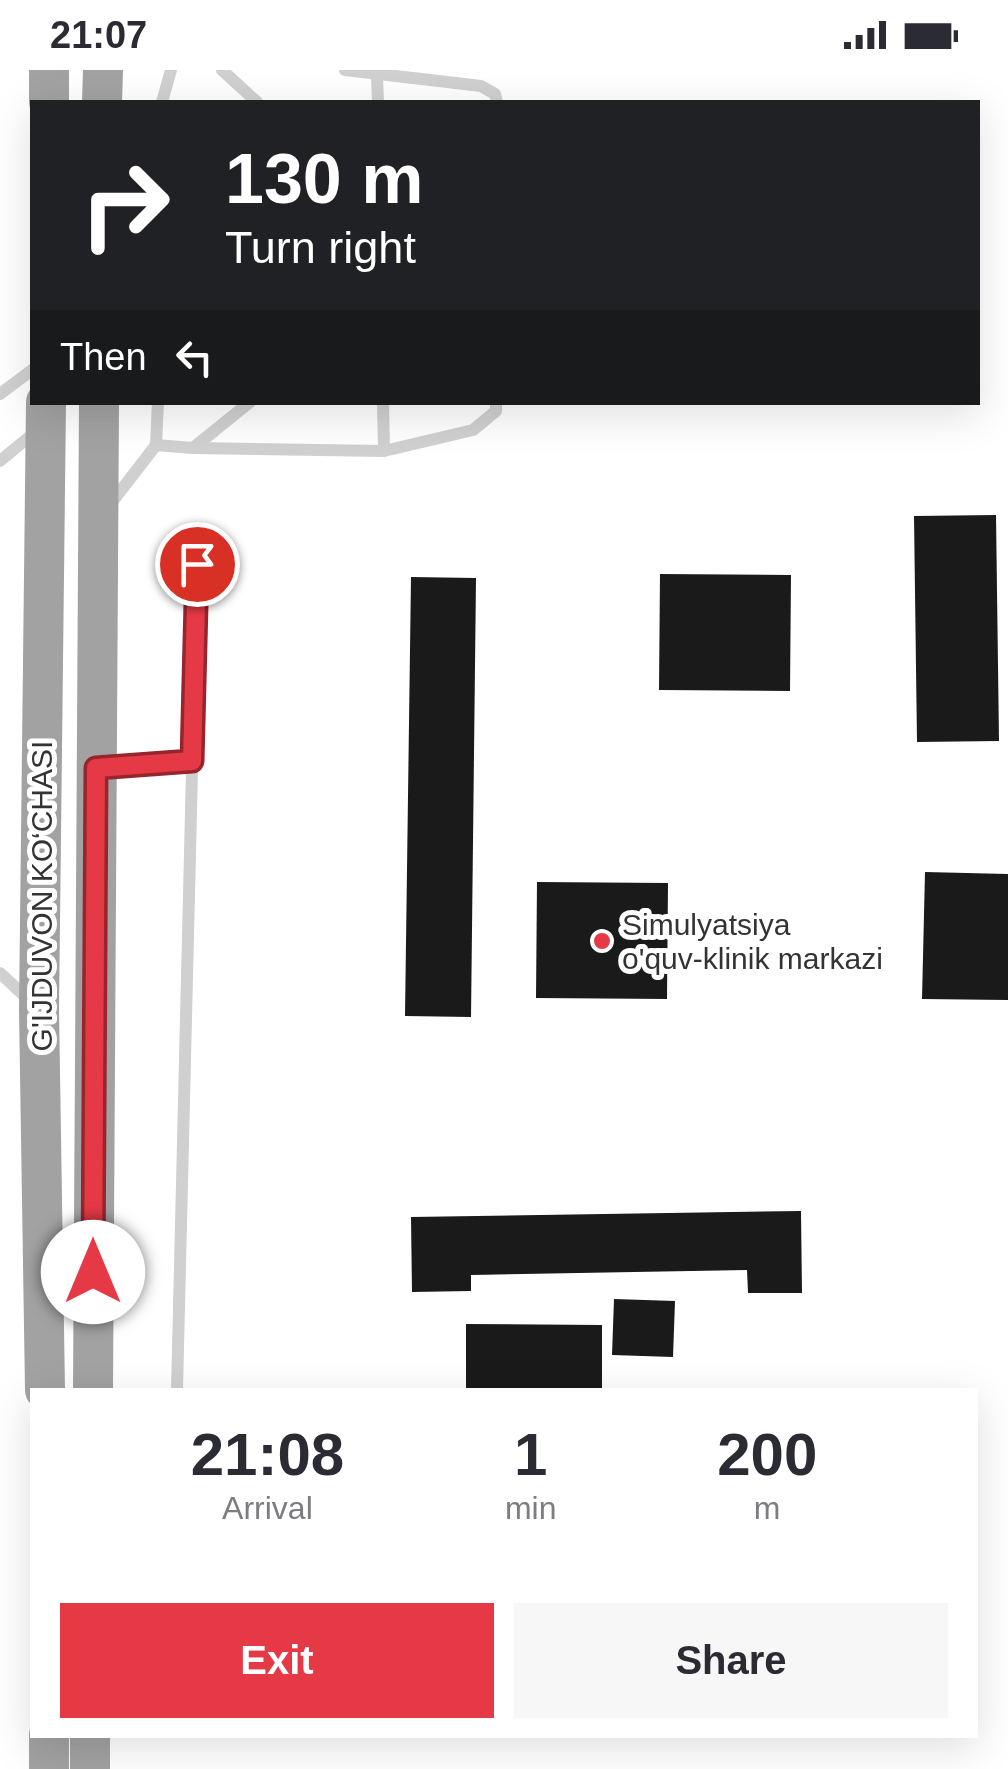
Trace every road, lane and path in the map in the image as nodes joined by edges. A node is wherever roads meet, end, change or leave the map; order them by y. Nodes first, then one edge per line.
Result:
1 (49, 70) edge
2 (102, 70) edge
3 (172, 70) edge
4 (222, 70) edge
5 (344, 70) edge
6 (378, 76) junction
7 (49, 100) edge
8 (102, 100) edge
9 (163, 100) edge
10 (255, 100) edge
11 (378, 100) edge
12 (497, 100) edge
13 (30, 372) edge
14 (0, 394) edge
15 (99, 405) edge
16 (158, 405) edge
17 (246, 405) edge
18 (384, 405) edge
19 (496, 405) edge
20 (46, 414) edge
21 (156, 446) junction
22 (193, 448) junction
23 (384, 452) junction
24 (0, 461) edge
25 (98, 520) junction
26 (197, 564) dead end
27 (192, 761) junction
28 (96, 768) junction
29 (0, 973) edge
30 (39, 1009) junction
31 (45, 1388) edge
32 (93, 1388) edge
33 (177, 1388) edge
34 (48, 1738) edge
35 (90, 1738) edge
36 (49, 1769) edge
37 (90, 1769) edge

1 - 7 highway
2 - 8 highway
3 - 9 lane
4 - 10 lane
5 - 6 lane
6 - 11 lane
6 - 12 lane
13 - 14 lane
15 - 25 highway, G'IJDUVON KO‘CHASI
16 - 21 lane
17 - 22 lane
18 - 23 lane
19 - 23 lane
20 - 24 lane
20 - 30 highway, G'IJDUVON KO‘CHASI
21 - 22 lane
21 - 25 lane
22 - 23 lane
25 - 28 highway, G'IJDUVON KO‘CHASI
26 - 27 lane
27 - 28 lane
27 - 33 lane
28 - 32 highway, G'IJDUVON KO‘CHASI
29 - 30 lane
30 - 31 highway, G'IJDUVON KO‘CHASI
34 - 36 highway
35 - 37 highway

